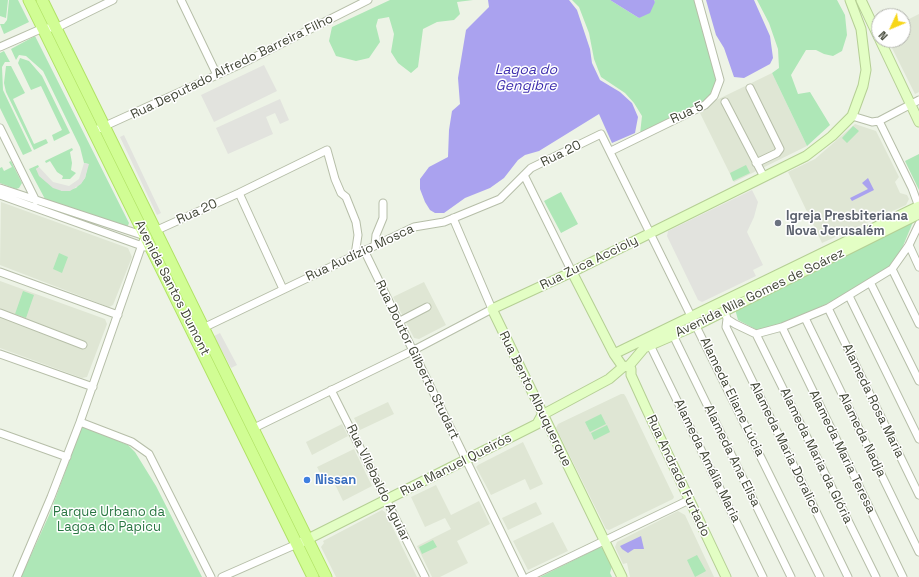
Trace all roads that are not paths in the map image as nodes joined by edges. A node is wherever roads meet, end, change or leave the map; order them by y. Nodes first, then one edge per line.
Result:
1 (29, 0) edge
2 (42, 0) edge
3 (113, 0) edge
4 (181, 0) edge
5 (368, 0) edge
6 (698, 0) edge
7 (850, 0) edge
8 (861, 0) edge
9 (871, 22) edge
10 (43, 28) junction
11 (56, 28) junction
12 (0, 47) edge
13 (883, 48) edge
14 (217, 75) junction
15 (750, 88) dead end
16 (919, 100) edge
17 (725, 102) dead end
18 (910, 104) junction
19 (852, 116) junction
20 (879, 121) junction
21 (919, 122) edge
22 (0, 128) edge
23 (99, 129) junction
24 (599, 134) joint
25 (611, 151) junction
26 (756, 163) junction
27 (524, 175) junction
28 (764, 177) junction
29 (0, 188) edge
30 (239, 193) junction
31 (0, 195) edge
32 (11, 195) junction
33 (36, 201) junction
34 (383, 204) dead end
35 (919, 207) edge
36 (59, 208) junction
37 (919, 214) edge
38 (56, 216) junction
39 (453, 218) junction
40 (90, 219) junction
41 (919, 224) edge
42 (87, 227) junction
43 (651, 233) junction
44 (147, 238) junction
45 (375, 245) junction
46 (908, 246) junction
47 (364, 250) junction
48 (355, 255) junction
49 (919, 267) edge
50 (892, 269) junction
51 (0, 272) edge
52 (572, 272) junction
53 (871, 284) junction
54 (283, 289) junction
55 (849, 296) junction
56 (427, 308) dead end
57 (828, 308) junction
58 (492, 310) junction
59 (0, 313) edge
60 (118, 315) junction
61 (726, 315) junction
62 (805, 318) junction
63 (695, 321) junction
64 (400, 322) junction
65 (919, 324) edge
66 (782, 327) junction
67 (198, 330) junction
68 (756, 334) junction
69 (673, 335) junction
70 (638, 343) junction
71 (83, 345) dead end
72 (650, 345) junction
73 (414, 350) junction
74 (0, 354) edge
75 (614, 354) junction
76 (625, 370) junction
77 (919, 381) edge
78 (93, 387) junction
79 (331, 390) junction
80 (542, 415) junction
81 (80, 422) junction
82 (252, 429) junction
83 (0, 434) edge
84 (919, 439) edge
85 (67, 457) junction
86 (465, 460) junction
87 (919, 495) edge
88 (386, 499) junction
89 (689, 500) junction
90 (604, 540) junction
91 (302, 542) junction
92 (919, 552) edge
93 (17, 577) edge
94 (211, 577) edge
95 (222, 577) edge
96 (313, 577) edge
97 (326, 577) edge
98 (425, 577) edge
99 (523, 577) edge
100 (529, 577) edge
101 (622, 577) edge
102 (726, 577) edge
103 (763, 577) edge
104 (791, 577) edge
105 (820, 577) edge
106 (848, 577) edge
107 (876, 577) edge
108 (903, 577) edge

1 - 10 main road, Avenida Santos Dumont
2 - 11 main road, Avenida Santos Dumont
3 - 11 street
4 - 14 street
5 - 14 street, Rua Deputado Alfredo Barreira Filho
6 - 25 street, Rua 5
7 - 19 street
8 - 9 street
10 - 11 street
10 - 12 street
10 - 23 main road, Avenida Santos Dumont
11 - 23 main road, Avenida Santos Dumont
13 - 18 street
14 - 23 street, Rua Deputado Alfredo Barreira Filho
15 - 26 street
16 - 18 street
17 - 26 street
18 - 20 street
18 - 21 street
19 - 20 street
19 - 28 street, Rua Zuca Accioly
20 - 35 street
22 - 33 street
23 - 44 main road, Avenida Santos Dumont
24 - 25 street, Alameda Eliane Lúcia
24 - 27 street, Rua 20
25 - 43 street, Alameda Eliane Lúcia
26 - 28 street
27 - 39 street, Rua Audízio Mosca
27 - 52 street, Rua Andrade Furtado
28 - 43 street, Rua Zuca Accioly
29 - 32 street
30 - 44 street, Rua 20
30 - 48 street, Rua 20
30 - 54 street
31 - 32 street
32 - 33 street
32 - 38 street
33 - 36 street
34 - 45 street
35 - 63 street, Avenida Nila Gomes de Soárez
36 - 38 street
36 - 40 street
37 - 61 street, Avenida Nila Gomes de Soárez
38 - 42 street
39 - 45 street, Rua Audízio Mosca
39 - 58 street, Rua Bento Albuquerque
40 - 42 street
40 - 44 street
41 - 46 street
42 - 44 street
43 - 52 street, Rua Zuca Accioly
43 - 63 street, Alameda Eliane Lúcia
44 - 60 street
44 - 67 main road, Avenida Santos Dumont
44 - 67 main road, Avenida Santos Dumont
45 - 47 street, Rua Audízio Mosca
46 - 49 street
46 - 50 street
47 - 48 street, Rua Audízio Mosca
47 - 64 street, Rua Doutor Gilberto Studart
48 - 54 street, Rua Audízio Mosca
50 - 53 street
50 - 65 street
51 - 60 street
52 - 58 street, Rua Zuca Accioly
52 - 75 street, Rua Andrade Furtado
53 - 55 street
53 - 77 street
54 - 67 street, Rua Audízio Mosca
55 - 57 street
55 - 84 street
56 - 64 street
57 - 62 street
57 - 87 street, Alameda Rosa Maria
58 - 73 street, Rua Zuca Accioly
58 - 80 street, Rua Bento Albuquerque
59 - 71 street
60 - 78 street
61 - 63 street, Avenida Nila Gomes de Soárez
61 - 68 street
61 - 106 street, Alameda Maria Doralice
62 - 66 street
62 - 92 street, Alameda Nadja
63 - 69 street, Avenida Nila Gomes de Soárez
63 - 70 street, Avenida Nila Gomes de Soárez
63 - 105 street, Alameda Eliane Lúcia
64 - 73 street, Rua Doutor Gilberto Studart
66 - 68 street
66 - 108 street, Alameda Maria Teresa
67 - 82 main road, Avenida Santos Dumont
67 - 91 main road, Avenida Santos Dumont
68 - 107 street, Alameda Maria da Glória
69 - 72 street, Avenida Nila Gomes de Soárez
69 - 104 street, Alameda Ana Elisa
70 - 75 street, Avenida Nila Gomes de Soárez
70 - 76 street
72 - 76 street, Avenida Nila Gomes de Soárez
72 - 103 street, Alameda Amália Maria
73 - 79 street, Rua Zuca Accioly
73 - 86 street, Rua Doutor Gilberto Studart
74 - 78 street
75 - 76 street, Rua Andrade Furtado
76 - 80 street, Rua Manuel Queirós
76 - 89 street, Rua Andrade Furtado
78 - 81 street
79 - 82 street, Rua Zuca Accioly
79 - 88 street, Rua Vilebaldo Aguiar
80 - 86 street, Rua Manuel Queirós
80 - 90 street, Rua Bento Albuquerque
81 - 85 street
81 - 94 street
82 - 91 main road, Avenida Santos Dumont
83 - 85 street
85 - 93 street
86 - 88 street, Rua Manuel Queirós
86 - 99 street, Rua Doutor Gilberto Studart
88 - 91 street, Rua Manuel Queirós
88 - 98 street, Rua Vilebaldo Aguiar
89 - 90 street
89 - 102 street, Rua Andrade Furtado
90 - 100 street
90 - 101 street, Rua Bento Albuquerque
91 - 95 street
91 - 96 main road, Avenida Santos Dumont
91 - 97 main road, Avenida Santos Dumont

